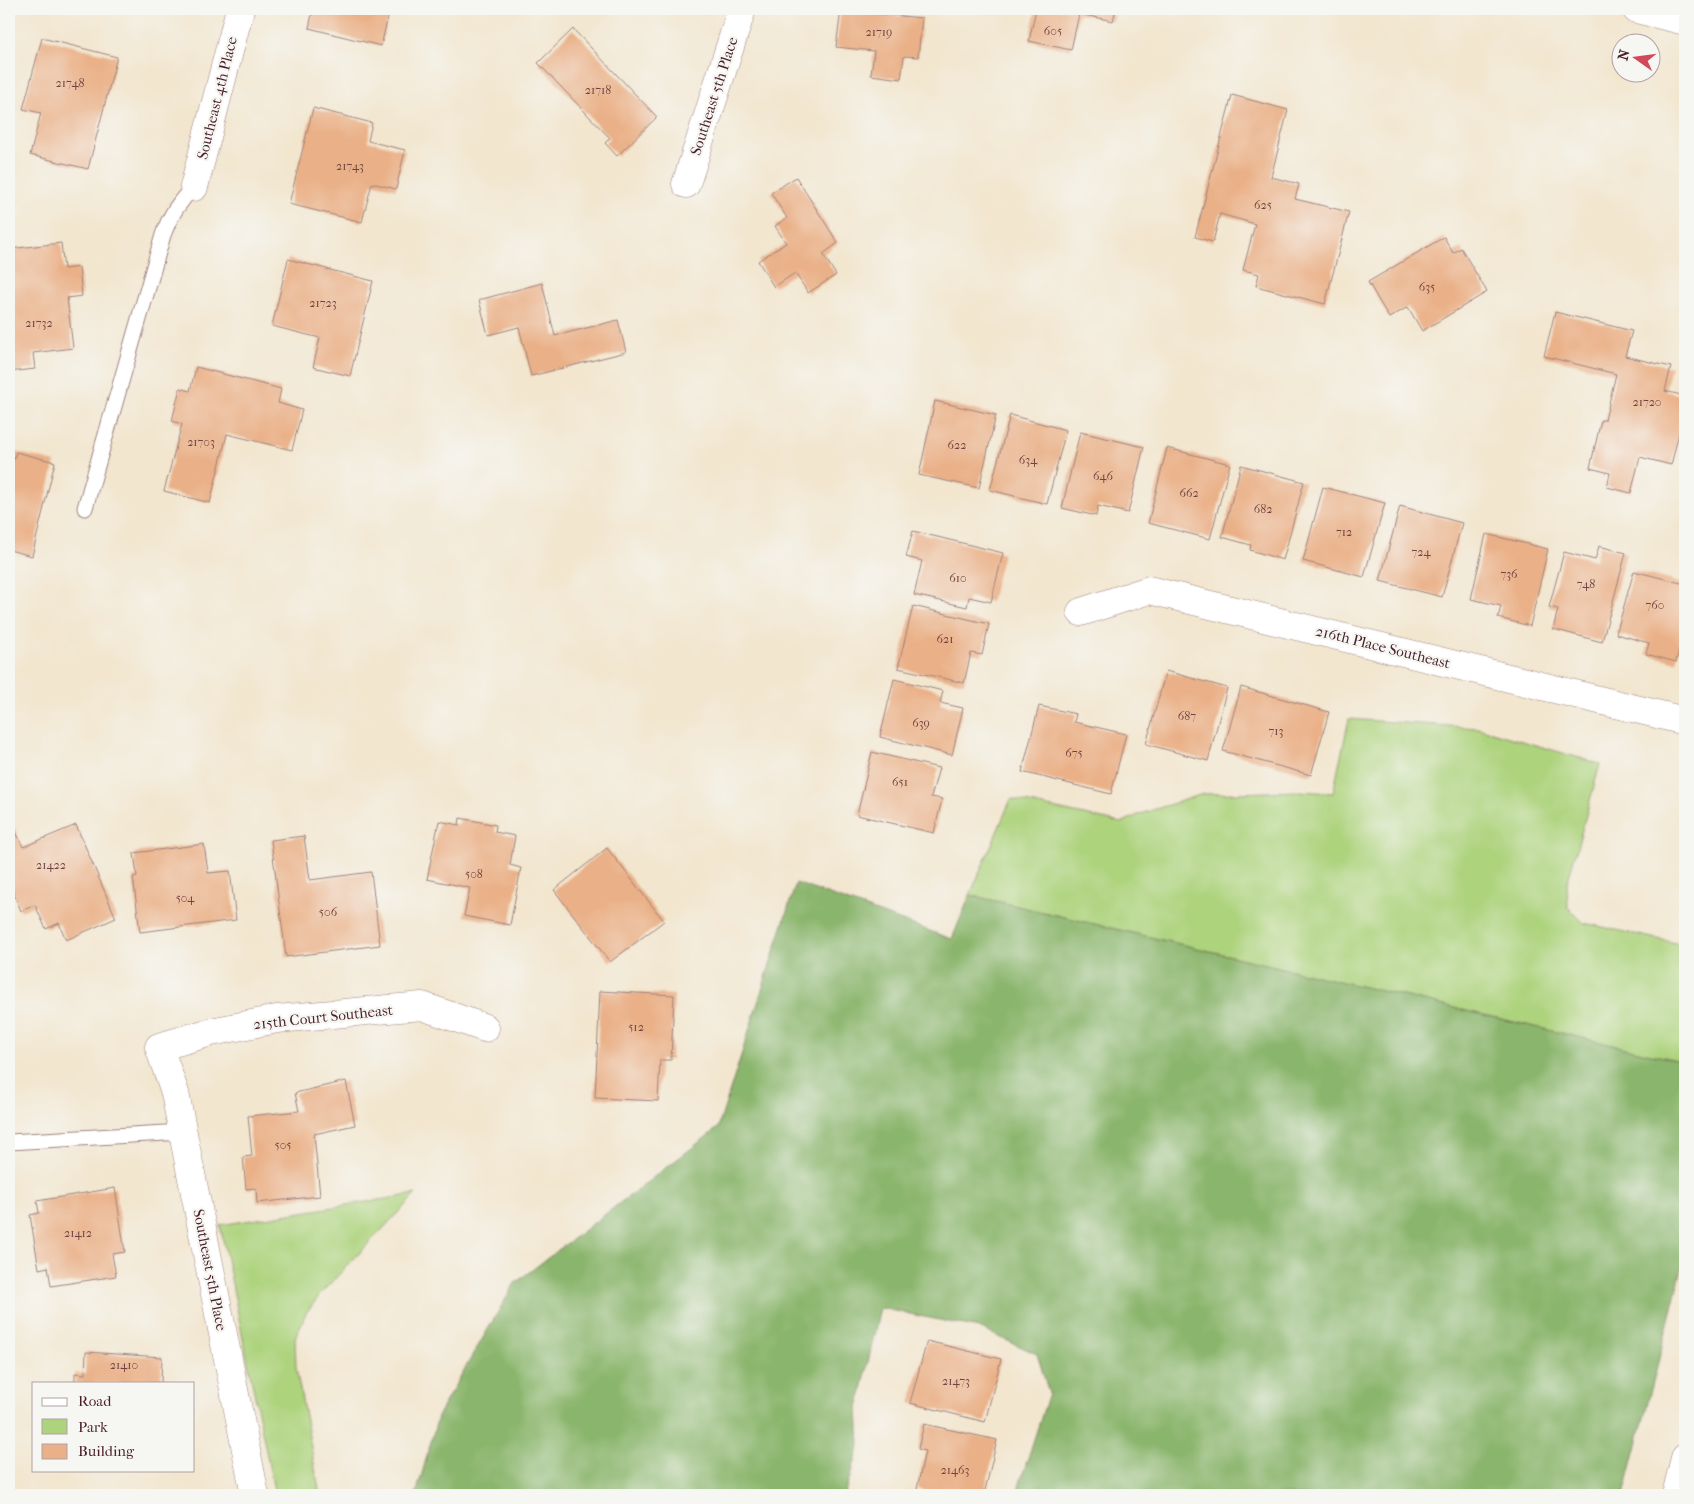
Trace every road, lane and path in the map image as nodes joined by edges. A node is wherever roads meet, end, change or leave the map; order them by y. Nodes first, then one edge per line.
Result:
1 (240, 9) edge
2 (742, 9) edge
3 (1636, 9) edge
4 (1685, 21) edge
5 (686, 184) dead end
6 (194, 186) joint
7 (85, 508) dead end
8 (1081, 612) dead end
9 (1685, 721) edge
10 (485, 1028) dead end
11 (160, 1047) joint
12 (183, 1132) junction
13 (9, 1142) edge
14 (1685, 1458) edge
15 (256, 1495) edge
16 (1676, 1495) edge

1 - 6 street, Southeast 4th Place
2 - 5 street, Southeast 5th Place
3 - 4 street
6 - 7 lane
8 - 9 street, 216th Place Southeast
10 - 11 street, 215th Court Southeast
11 - 12 street, Southeast 5th Place
12 - 13 lane
12 - 15 street, Southeast 5th Place
14 - 16 street

